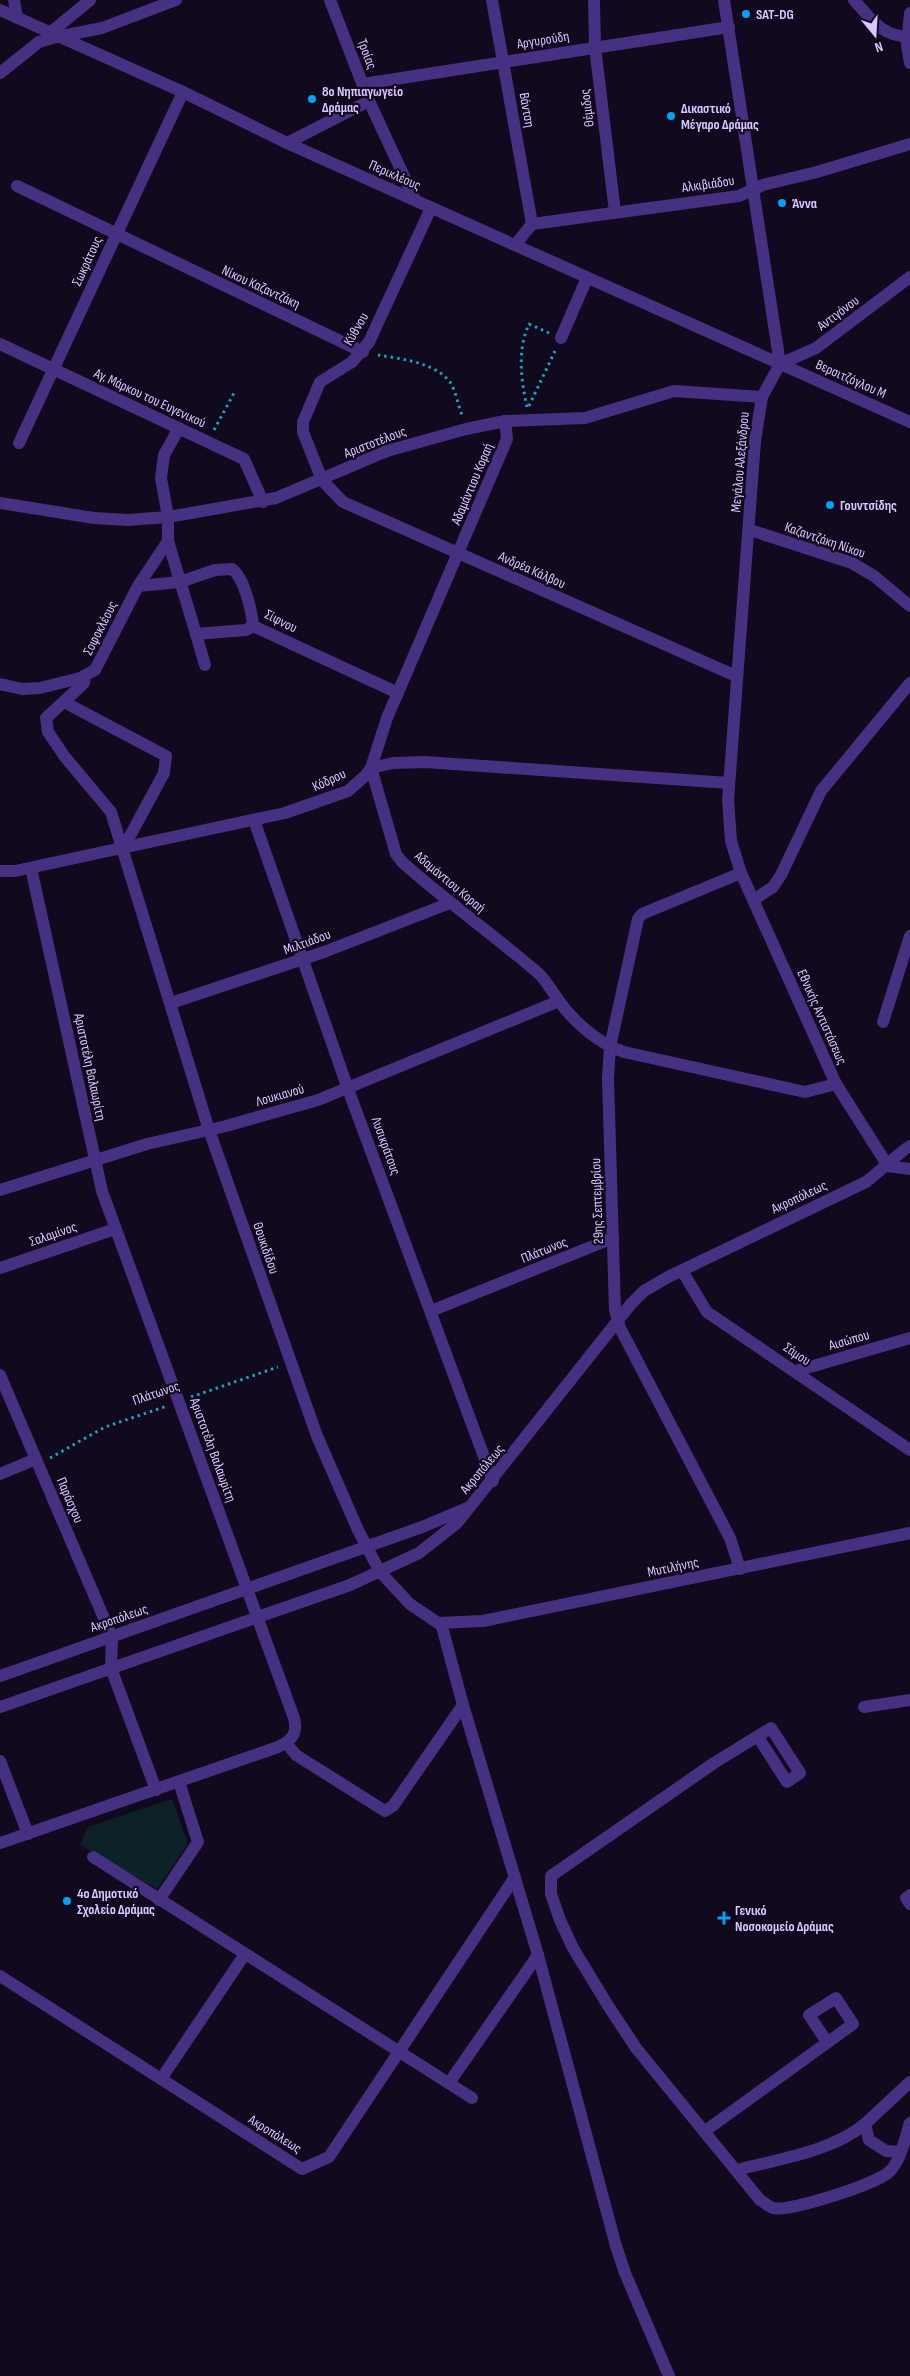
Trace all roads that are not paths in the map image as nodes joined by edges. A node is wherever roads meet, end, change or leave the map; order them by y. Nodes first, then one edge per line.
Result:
1 (14, 0) edge
2 (90, 0) edge
3 (176, 0) edge
4 (330, 0) edge
5 (492, 0) edge
6 (594, 0) edge
7 (724, 0) edge
8 (854, 0) edge
9 (0, 10) edge
10 (910, 13) edge
11 (17, 18) junction
12 (729, 27) junction
13 (53, 35) junction
14 (909, 37) edge
15 (595, 47) junction
16 (504, 62) junction
17 (910, 63) edge
18 (0, 73) edge
19 (363, 84) junction
20 (182, 92) junction
21 (369, 101) junction
22 (287, 143) junction
23 (910, 144) edge
24 (17, 186) dead end
25 (753, 189) junction
26 (415, 200) junction
27 (431, 208) junction
28 (615, 212) junction
29 (532, 224) junction
30 (116, 234) junction
31 (515, 245) junction
32 (587, 278) junction
33 (910, 278) edge
34 (561, 338) road end
35 (0, 344) edge
36 (363, 352) junction
37 (780, 364) junction
38 (54, 369) junction
39 (762, 397) junction
40 (505, 421) junction
41 (910, 422) edge
42 (179, 428) junction
43 (19, 444) dead end
44 (322, 480) junction
45 (263, 502) junction
46 (0, 504) edge
47 (168, 517) junction
48 (750, 530) junction
49 (168, 541) junction
50 (458, 554) junction
51 (180, 582) junction
52 (138, 586) junction
53 (910, 606) edge
54 (253, 626) junction
55 (196, 634) junction
56 (205, 665) dead end
57 (85, 676) junction
58 (736, 676) junction
59 (910, 683) edge
60 (0, 684) edge
61 (398, 693) junction
62 (64, 702) junction
63 (371, 768) junction
64 (729, 783) junction
65 (254, 820) junction
66 (124, 847) junction
67 (31, 868) junction
68 (0, 871) edge
69 (741, 873) junction
70 (753, 900) junction
71 (450, 903) junction
72 (910, 936) edge
73 (302, 960) junction
74 (559, 1001) junction
75 (171, 1004) junction
76 (883, 1022) dead end
77 (610, 1047) junction
78 (836, 1084) junction
79 (348, 1089) junction
80 (209, 1130) junction
81 (910, 1146) edge
82 (95, 1160) junction
83 (888, 1166) junction
84 (910, 1169) edge
85 (0, 1190) edge
86 (116, 1229) junction
87 (613, 1238) junction
88 (0, 1268) edge
89 (682, 1271) junction
90 (431, 1311) junction
91 (618, 1320) junction
92 (910, 1338) edge
93 (796, 1371) junction
94 (0, 1375) edge
95 (910, 1450) edge
96 (37, 1461) junction
97 (0, 1474) edge
98 (493, 1481) junction
99 (472, 1506) junction
100 (910, 1534) edge
101 (367, 1547) junction
102 (740, 1569) junction
103 (380, 1572) junction
104 (247, 1589) junction
105 (257, 1617) junction
106 (441, 1623) junction
107 (112, 1637) junction
108 (110, 1668) junction
109 (0, 1676) edge
110 (910, 1700) edge
111 (463, 1705) junction
112 (0, 1707) edge
113 (864, 1707) dead end
114 (758, 1737) dead end
115 (286, 1743) junction
116 (0, 1762) edge
117 (178, 1782) junction
118 (156, 1790) junction
119 (28, 1834) junction
120 (0, 1843) edge
121 (93, 1857) dead end
122 (515, 1877) junction
123 (910, 1895) edge
124 (160, 1900) junction
125 (910, 1904) edge
126 (245, 1954) junction
127 (538, 1955) junction
128 (0, 1976) edge
129 (827, 2042) dead end
130 (399, 2051) junction
131 (161, 2079) junction
132 (910, 2082) edge
133 (449, 2083) junction
134 (472, 2098) dead end
135 (910, 2123) edge
136 (865, 2124) junction
137 (705, 2131) junction
138 (900, 2152) junction
139 (737, 2170) junction
140 (670, 2376) edge

1 - 11 street
2 - 13 street
3 - 13 street
4 - 19 street, Τροίας
5 - 16 street, Βάντση
6 - 15 street, Θέμιδος
7 - 12 street
8 - 14 street
9 - 11 street, Περικλέους
10 - 14 street
11 - 13 street, Περικλέους
12 - 15 street, Αργυρούδη
12 - 25 street
13 - 18 street
13 - 20 street, Περικλέους
14 - 17 street
15 - 16 street, Αργυρούδη
15 - 28 street, Θέμιδος
16 - 19 street, Αργυρούδη
16 - 29 street, Βάντση
19 - 21 street, Τροίας
20 - 22 street, Περικλέους
20 - 30 street, Σωκράτους
21 - 22 street
21 - 26 street, Τροίας
22 - 26 street, Περικλέους
23 - 25 street, Αλκιβιάδου
24 - 30 street, Νίκου Καζαντζάκη
25 - 28 street, Αλκιβιάδου
25 - 37 street
26 - 27 street, Περικλέους
27 - 31 street, Περικλέους
27 - 36 street, Κύθνου
28 - 29 street, Αλκιβιάδου
29 - 31 street
30 - 36 street, Νίκου Καζαντζάκη
30 - 38 street, Σωκράτους
31 - 32 street, Περικλέους
32 - 34 street
32 - 37 street, Περικλέους
33 - 37 street, Αντιγόνου
35 - 38 street, Αγ. Μάρκου του Ευγενικού
36 - 44 street, Κύθνου
37 - 39 street, Μεγάλου Αλεξάνδρου
37 - 41 street, Βερσιτζόγλου Μ
38 - 42 street, Αγ. Μάρκου του Ευγενικού
38 - 43 street, Σωκράτους
39 - 40 street, Αριστοτέλους
39 - 48 street, Μεγάλου Αλεξάνδρου
40 - 44 street, Αριστοτέλους
40 - 50 street, Αδαμάντιου Κοραή
42 - 45 street, Αγ. Μάρκου του Ευγενικού
42 - 47 street
44 - 45 street, Αριστοτέλους
44 - 50 street, Ανδρέα Κάλβου
45 - 47 street, Αριστοτέλους
46 - 47 street, Αριστοτέλους
47 - 49 street
48 - 53 street, Καζαντζάκη Νίκου
48 - 58 street, Μεγάλου Αλεξάνδρου
49 - 51 street
49 - 52 street, Σοφοκλέους
50 - 58 street, Ανδρέα Κάλβου
50 - 61 street, Αδαμάντιου Κοραή
51 - 52 street
51 - 54 street, Σίφνου
51 - 55 street
52 - 57 street, Σοφοκλέους
54 - 55 street
54 - 61 street, Σίφνου
55 - 56 street
57 - 60 street, Σοφοκλέους
57 - 62 street
58 - 64 street, Μεγάλου Αλεξάνδρου
59 - 70 street
61 - 63 street, Αδαμάντιου Κοραή
62 - 66 street, Θουκιδίδου
62 - 66 street
63 - 64 street
63 - 65 street, Κόδρου
63 - 71 street, Αδαμάντιου Κοραή
64 - 69 street, Μεγάλου Αλεξάνδρου
65 - 66 street, Κόδρου
65 - 73 street, Λυσικράτους
66 - 67 street, Κόδρου
66 - 75 street, Θουκιδίδου
67 - 68 street, Κόδρου
67 - 82 street, Αριστοτέλη Βαλαωρίτη
69 - 70 street, Εθνικής Αντιστάσεως
69 - 77 street, 29ης Σεπτεμβρίου
70 - 78 street, Εθνικής Αντιστάσεως
71 - 73 street, Μιλτιάδου
71 - 74 street, Αδαμάντιου Κοραή
72 - 76 street
73 - 75 street, Μιλτιάδου
73 - 79 street, Λυσικράτους
74 - 77 street, Αδαμάντιου Κοραή
74 - 79 street, Λουκιανού
75 - 80 street, Θουκιδίδου
77 - 78 street, Αδαμάντιου Κοραή
77 - 87 street, 29ης Σεπτεμβρίου
78 - 83 street, Εθνικής Αντιστάσεως
79 - 80 street, Λουκιανού
79 - 90 street, Λυσικράτους
80 - 82 street, Λουκιανού
80 - 101 street, Θουκιδίδου
81 - 83 street, Ακροπόλεως
82 - 85 street, Λουκιανού
82 - 86 street, Αριστοτέλη Βαλαωρίτη
83 - 84 street
83 - 89 street, Ακροπόλεως
86 - 88 street, Σαλαμίνος
86 - 104 street, Αριστοτέλη Βαλαωρίτη
87 - 90 street, Πλάτωνος
87 - 91 street, 29ης Σεπτεμβρίου
89 - 91 street, Ακροπόλεως
89 - 93 street, Σάμου
90 - 98 street, Λυσικράτους
91 - 98 street, Ακροπόλεως
91 - 102 street, 29ης Σεπτεμβρίου
92 - 93 street, Αισώπου
93 - 95 street, Σάμου
94 - 96 street, Παράσχου
96 - 97 street
96 - 107 street, Παράσχου
98 - 99 street, Ακροπόλεως
99 - 101 street, Ακροπόλεως
99 - 103 street
100 - 102 street, Μυτιλήνης
101 - 103 street, Θουκιδίδου
101 - 104 street, Ακροπόλεως
102 - 106 street, Μυτιλήνης
103 - 105 street
103 - 106 street, Θουκιδίδου
104 - 105 street, Αριστοτέλη Βαλαωρίτη
104 - 107 street, Ακροπόλεως
105 - 108 street
105 - 115 street, Αριστοτέλη Βαλαωρίτη
106 - 111 street
107 - 108 street
107 - 109 street, Ακροπόλεως
108 - 112 street
108 - 118 street
110 - 113 street
111 - 115 street
111 - 122 street
114 - 137 street
115 - 117 street
116 - 119 street
117 - 118 street
117 - 124 street
118 - 119 street
119 - 120 street
121 - 124 street
122 - 127 street
122 - 130 street, Ακροπόλεως
123 - 125 street
124 - 126 street
126 - 130 street
126 - 131 street
127 - 133 street
127 - 140 street
128 - 131 street, Ακροπόλεως
129 - 137 street
130 - 131 street, Ακροπόλεως
130 - 133 street
132 - 136 street
133 - 134 street
135 - 138 street
136 - 138 street
136 - 139 street
137 - 139 street
138 - 139 street

